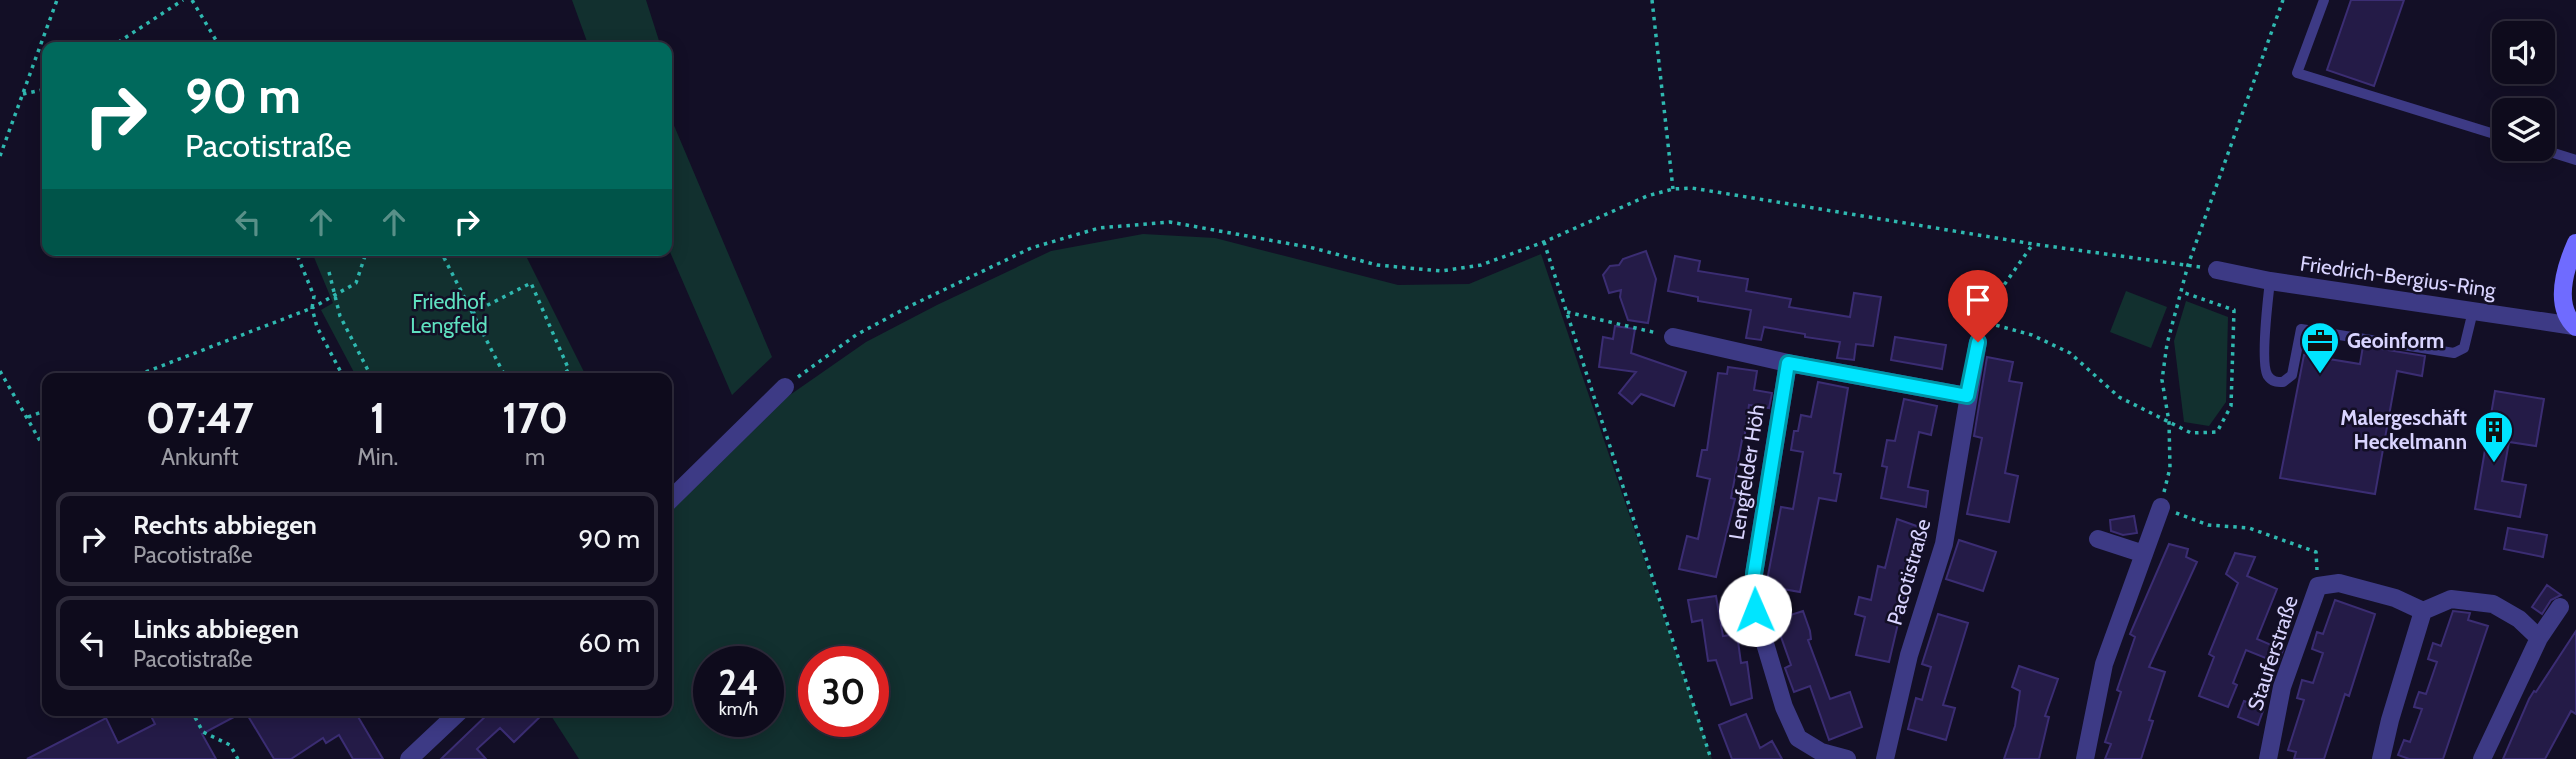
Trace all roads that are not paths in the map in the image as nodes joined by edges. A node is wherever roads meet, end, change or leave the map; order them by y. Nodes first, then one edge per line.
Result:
1 (2324, 0) edge
2 (2492, 133) edge
3 (2555, 153) edge
4 (2576, 160) edge
5 (2576, 243) edge
6 (2217, 270) road end
7 (2270, 281) junction
8 (2473, 311) junction
9 (2575, 327) edge
10 (1673, 337) road end
11 (1978, 342) road end
12 (1788, 363) junction
13 (785, 387) road end
14 (1967, 396) junction
15 (672, 498) edge
16 (2161, 507) road end
17 (2098, 538) dead end
18 (2144, 554) junction
19 (2560, 607) dead end
20 (2423, 611) junction
21 (2539, 638) junction
22 (455, 716) edge
23 (409, 759) edge
24 (1847, 759) edge
25 (1885, 759) edge
26 (2085, 759) edge
27 (2267, 759) edge
28 (2381, 759) edge
29 (2482, 759) edge

1 - 2 lane
3 - 4 lane
5 - 9 street, Friedrich-Bergius-Ring
6 - 7 street, Friedrich-Bergius-Ring
7 - 8 street, Friedrich-Bergius-Ring
7 - 8 lane
8 - 9 street, Friedrich-Bergius-Ring
10 - 12 street
11 - 14 street, Pacotistraße
12 - 14 street
12 - 24 street, Lengfelder Höh
13 - 15 street
14 - 25 street, Pacotistraße
16 - 18 street
17 - 18 street
18 - 26 street
19 - 21 street
20 - 21 street
20 - 27 street, Stauferstraße
20 - 28 street
21 - 29 street
22 - 23 street

